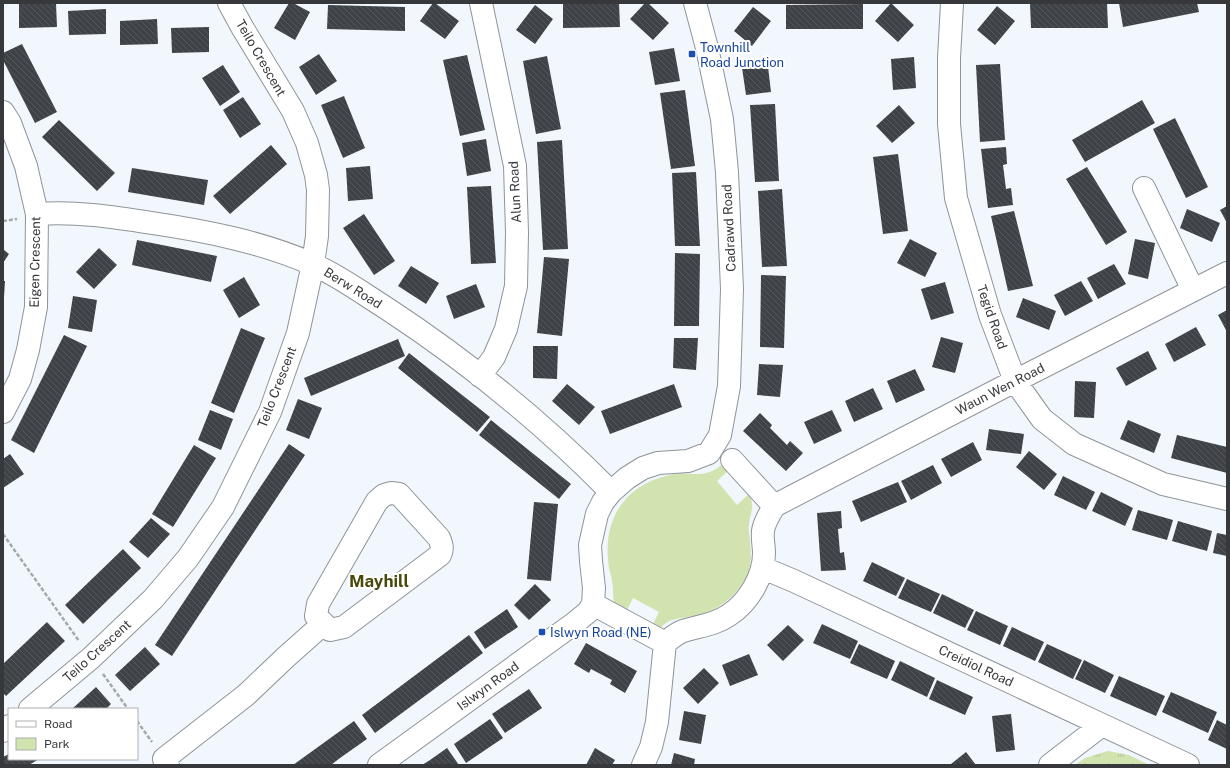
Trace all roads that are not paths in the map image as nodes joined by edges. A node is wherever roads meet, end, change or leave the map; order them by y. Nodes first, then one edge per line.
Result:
1 (230, 3) edge
2 (481, 3) edge
3 (695, 3) edge
4 (952, 3) edge
5 (3, 112) edge
6 (1144, 188) dead end
7 (37, 214) junction
8 (313, 264) junction
9 (1227, 273) edge
10 (1194, 290) junction
11 (480, 376) junction
12 (1015, 381) junction
13 (3, 412) edge
14 (732, 460) dead end
15 (611, 492) junction
16 (1227, 499) edge
17 (774, 506) junction
18 (763, 568) junction
19 (593, 604) junction
20 (323, 624) junction
21 (665, 643) junction
22 (31, 708) edge
23 (1102, 725) junction
24 (162, 763) edge
25 (379, 765) edge
26 (643, 765) edge
27 (1050, 765) edge
28 (1188, 765) edge

1 - 8 street, Teilo Crescent
2 - 11 street, Alun Road
3 - 15 street, Cadrawd Road
4 - 12 street, Tegid Road
5 - 7 street, Eigen Crescent
6 - 10 street
7 - 8 street, Berw Road
7 - 13 street, Eigen Crescent
8 - 11 street, Berw Road
8 - 22 street, Teilo Crescent
9 - 10 street, Waun Wen Road
10 - 12 street, Waun Wen Road
11 - 15 street, Berw Road
12 - 16 street, Tegid Road
12 - 17 street, Waun Wen Road
14 - 17 street
15 - 19 street
17 - 18 street
18 - 21 street
18 - 23 street, Creidiol Road
19 - 21 street
19 - 25 street, Islwyn Road
20 - 20 street
20 - 24 street
21 - 26 street
23 - 27 street
23 - 28 street, Creidiol Road

